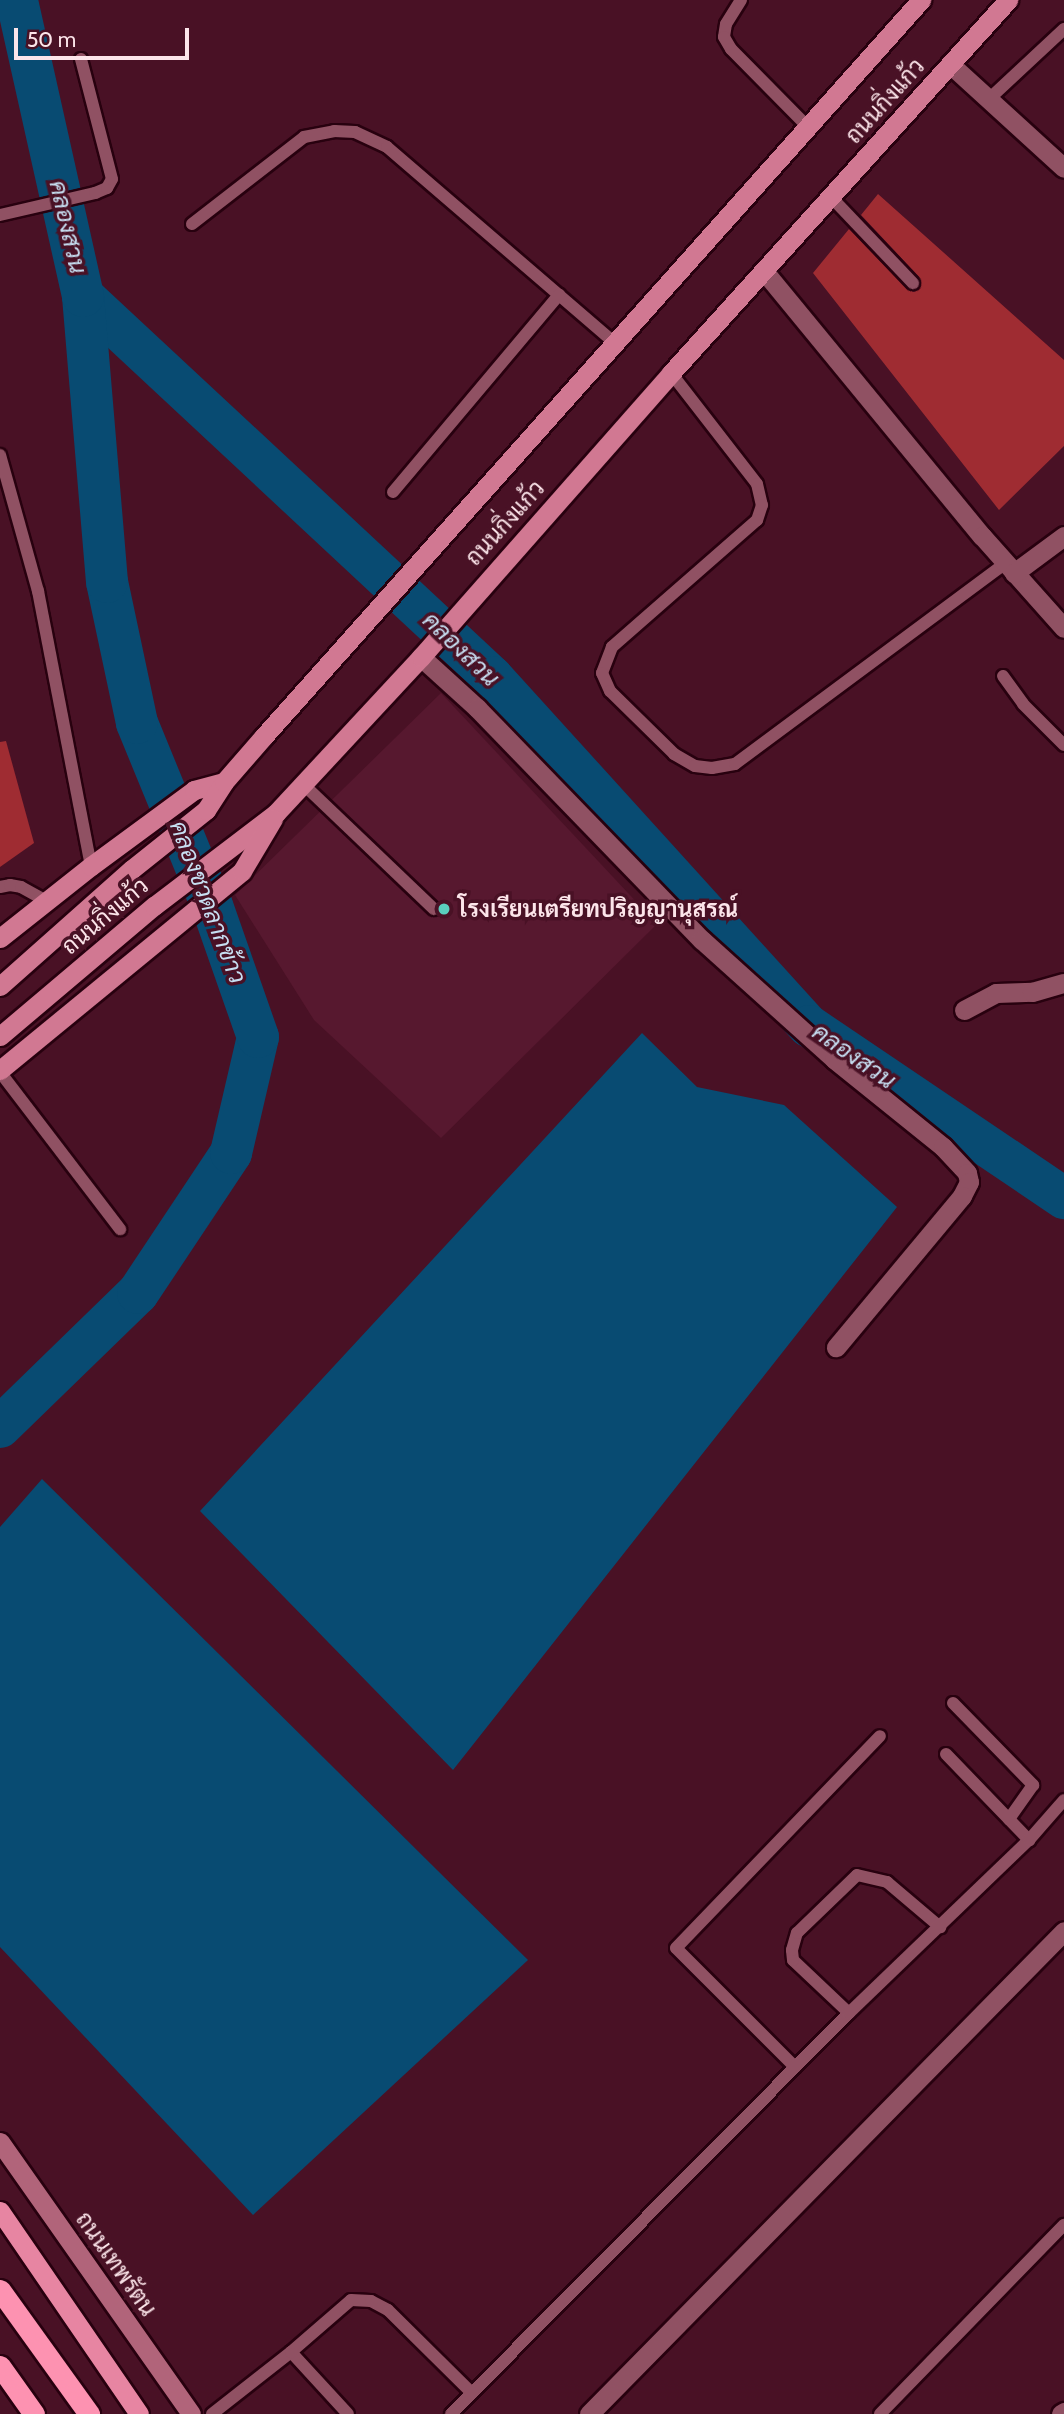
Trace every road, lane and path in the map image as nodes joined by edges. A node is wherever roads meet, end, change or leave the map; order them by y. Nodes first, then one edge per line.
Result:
1 (741, 0) edge
2 (921, 0) edge
3 (1008, 0) edge
4 (1064, 29) edge
5 (81, 59) dead end
6 (950, 64) junction
7 (989, 99) junction
8 (808, 127) junction
9 (1064, 168) edge
10 (831, 197) junction
11 (0, 215) edge
12 (192, 224) dead end
13 (764, 271) junction
14 (913, 283) dead end
15 (559, 295) junction
16 (616, 344) junction
17 (671, 373) junction
18 (0, 455) edge
19 (4, 482) edge
20 (393, 492) dead end
21 (1064, 536) edge
22 (1010, 568) junction
23 (1064, 628) edge
24 (423, 655) junction
25 (1003, 676) dead end
26 (1064, 745) edge
27 (224, 782) junction
28 (303, 784) junction
29 (276, 813) junction
30 (90, 866) junction
31 (0, 887) edge
32 (46, 901) junction
33 (434, 909) dead end
34 (2, 933) edge
35 (1064, 983) edge
36 (0, 986) edge
37 (964, 1010) dead end
38 (0, 1036) edge
39 (0, 1071) edge
40 (120, 1229) dead end
41 (836, 1347) dead end
42 (953, 1703) dead end
43 (880, 1736) dead end
44 (946, 1754) dead end
45 (1064, 1800) edge
46 (1009, 1819) junction
47 (1029, 1840) junction
48 (940, 1927) junction
49 (1064, 1931) edge
50 (849, 2013) junction
51 (795, 2067) junction
52 (0, 2142) edge
53 (0, 2211) edge
54 (1064, 2225) edge
55 (0, 2290) edge
56 (291, 2353) junction
57 (0, 2366) edge
58 (472, 2393) junction
59 (34, 2414) edge
60 (89, 2414) edge
61 (139, 2414) edge
62 (191, 2414) edge
63 (212, 2414) edge
64 (348, 2414) edge
65 (451, 2414) edge
66 (589, 2414) edge
67 (880, 2414) edge

1 - 8 lane
2 - 8 main road, ถนนกิ่งแก้ว
3 - 6 main road, ถนนกิ่งแก้ว
4 - 7 lane
5 - 11 lane
6 - 7 street
6 - 10 main road, ถนนกิ่งแก้ว
7 - 9 street
8 - 16 main road, ถนนกิ่งแก้ว
10 - 13 main road, ถนนกิ่งแก้ว
10 - 14 lane
12 - 15 lane
13 - 17 main road, ถนนกิ่งแก้ว
13 - 22 street
15 - 16 lane
15 - 20 lane
16 - 27 main road, ถนนกิ่งแก้ว
17 - 22 lane
17 - 24 main road, ถนนกิ่งแก้ว
18 - 19 lane
19 - 30 lane
21 - 22 street
22 - 23 street
24 - 28 main road, ถนนกิ่งแก้ว
24 - 41 street
25 - 26 lane
27 - 30 main road
27 - 36 main road, ถนนกิ่งแก้ว
28 - 29 main road, ถนนกิ่งแก้ว
28 - 33 lane
29 - 38 main road, ถนนกิ่งแก้ว
29 - 39 main road
30 - 32 main road
31 - 32 lane
32 - 34 main road
35 - 37 street
39 - 40 lane
42 - 46 lane
43 - 51 lane
44 - 46 lane
45 - 47 lane
46 - 47 lane
47 - 48 lane
48 - 50 lane
48 - 50 lane
49 - 66 street
50 - 51 lane
51 - 58 lane
52 - 62 main road, ถนนเทพรัตน
53 - 61 highway
54 - 67 lane
55 - 60 highway
56 - 58 lane
56 - 63 lane
56 - 64 lane
57 - 59 highway
58 - 65 lane

